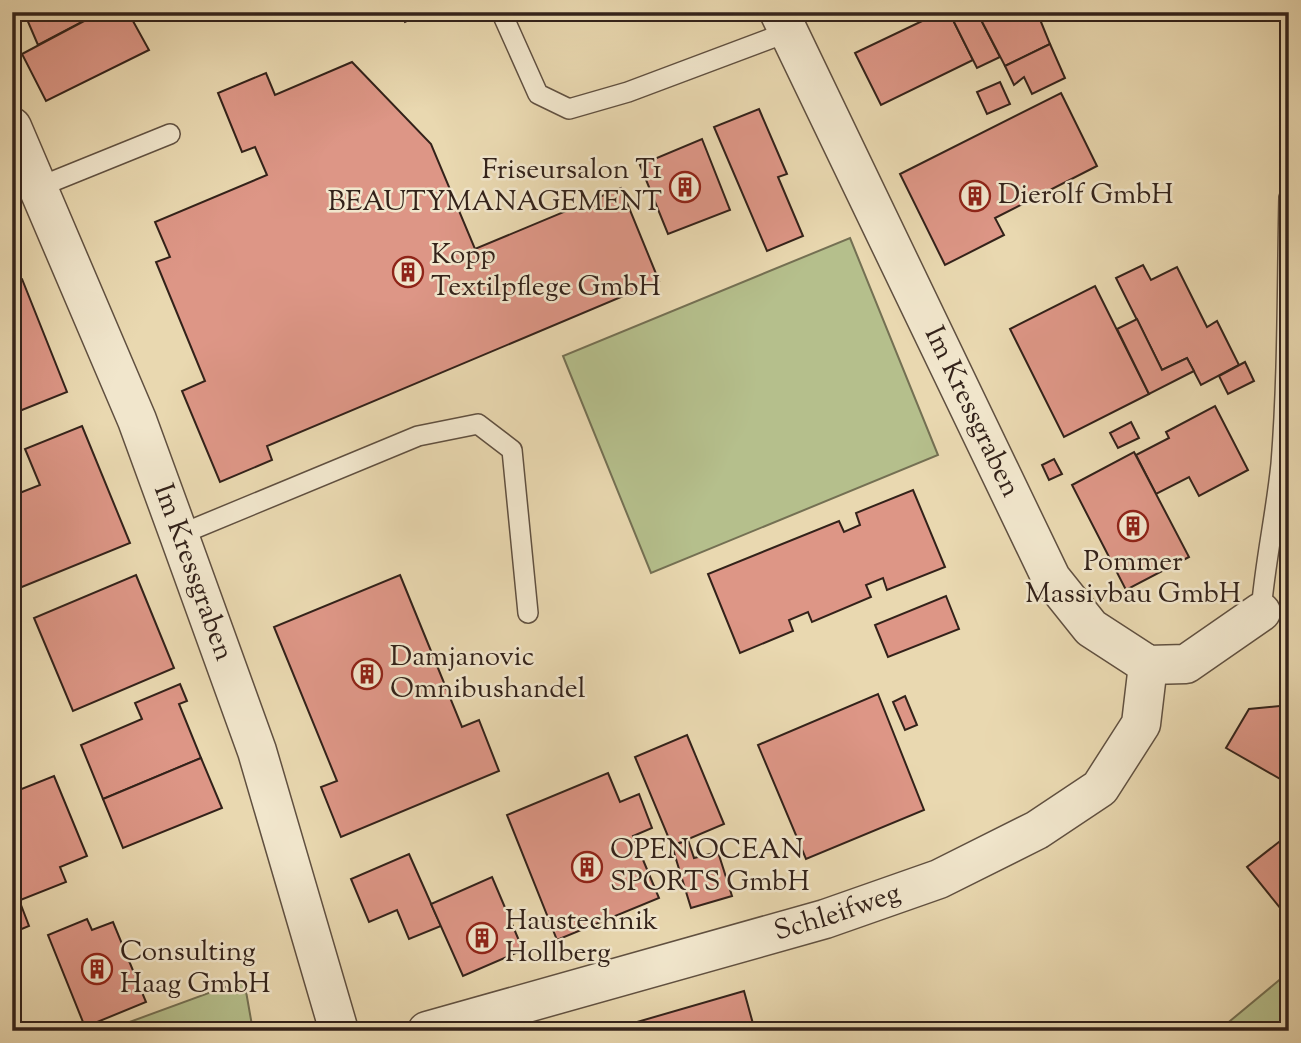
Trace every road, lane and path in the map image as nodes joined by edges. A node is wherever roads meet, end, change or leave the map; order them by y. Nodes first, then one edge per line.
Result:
1 (504, 18) dead end
2 (783, 22) edge
3 (12, 127) edge
4 (170, 134) dead end
5 (25, 191) edge
6 (1289, 198) edge
7 (179, 535) junction
8 (1261, 612) joint
9 (528, 613) dead end
10 (1148, 665) junction
11 (339, 1031) edge
12 (427, 1031) edge

1 - 2 lane
2 - 10 street, Im Kressgraben
3 - 5 street, Im Kressgraben
4 - 5 lane
5 - 7 street, Im Kressgraben
6 - 8 lane
7 - 9 lane
7 - 11 street, Im Kressgraben
8 - 10 street
10 - 12 street, Schleifweg

